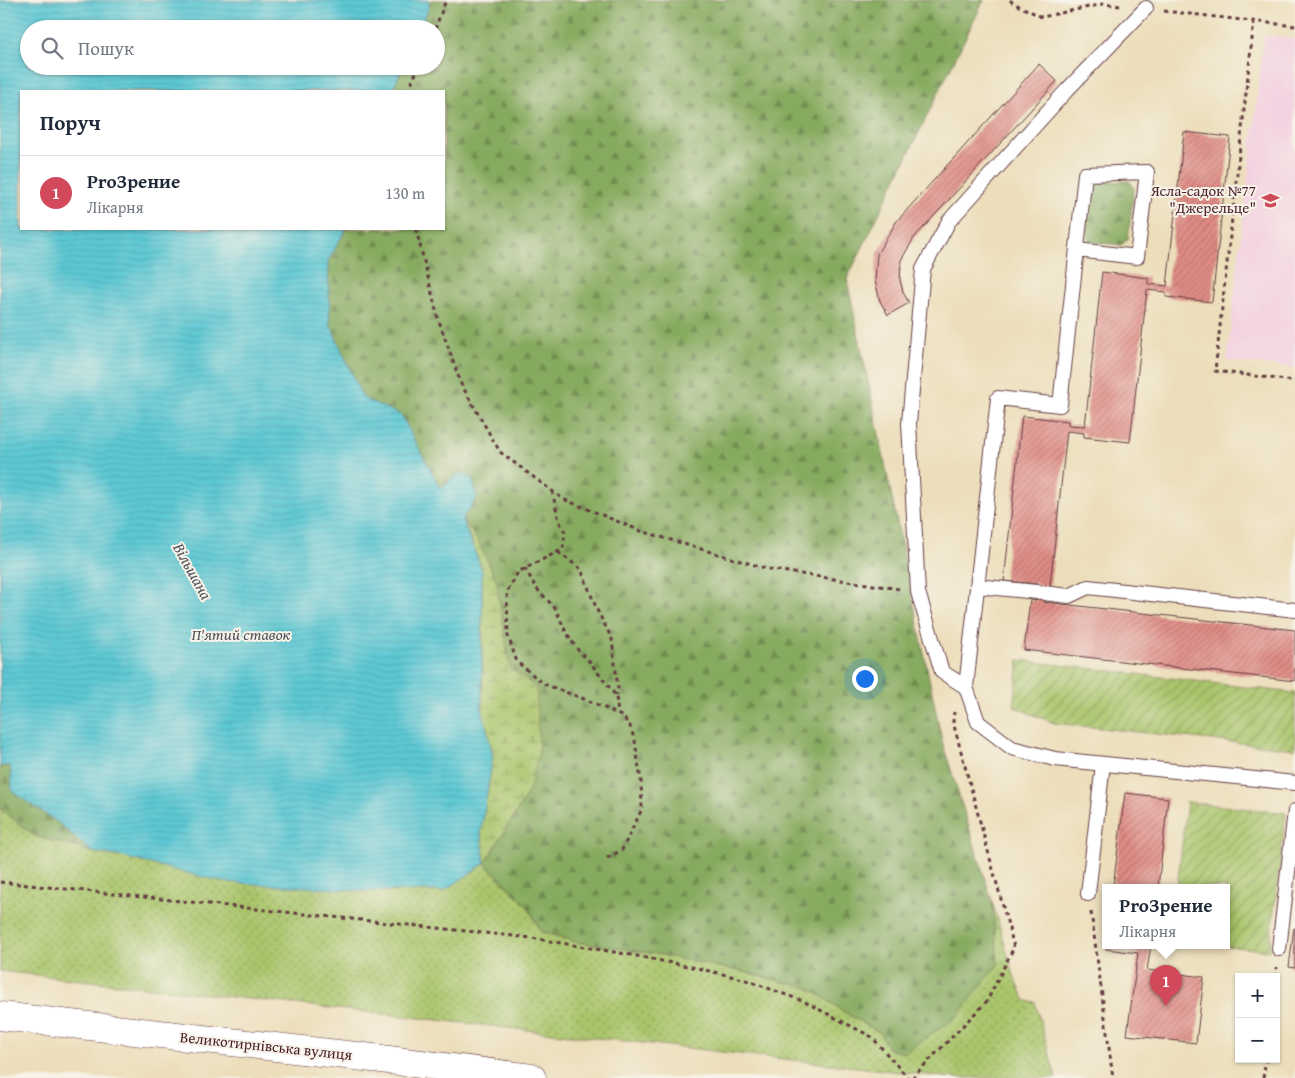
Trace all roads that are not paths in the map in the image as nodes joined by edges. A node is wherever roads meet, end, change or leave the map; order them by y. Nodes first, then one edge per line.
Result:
1 (1146, 8) road end
2 (1077, 250) junction
3 (977, 586) junction
4 (1295, 610) edge
5 (966, 687) junction
6 (1103, 764) junction
7 (1295, 783) edge
8 (1295, 812) edge
9 (1088, 894) road end
10 (1279, 949) dead end
11 (0, 1016) edge
12 (532, 1078) edge

1 - 5 lane
2 - 2 lane
2 - 3 lane
3 - 4 lane
3 - 5 lane
5 - 6 lane
6 - 7 lane
6 - 9 lane
8 - 10 lane
11 - 12 main road, Великотирнівська вулиця

